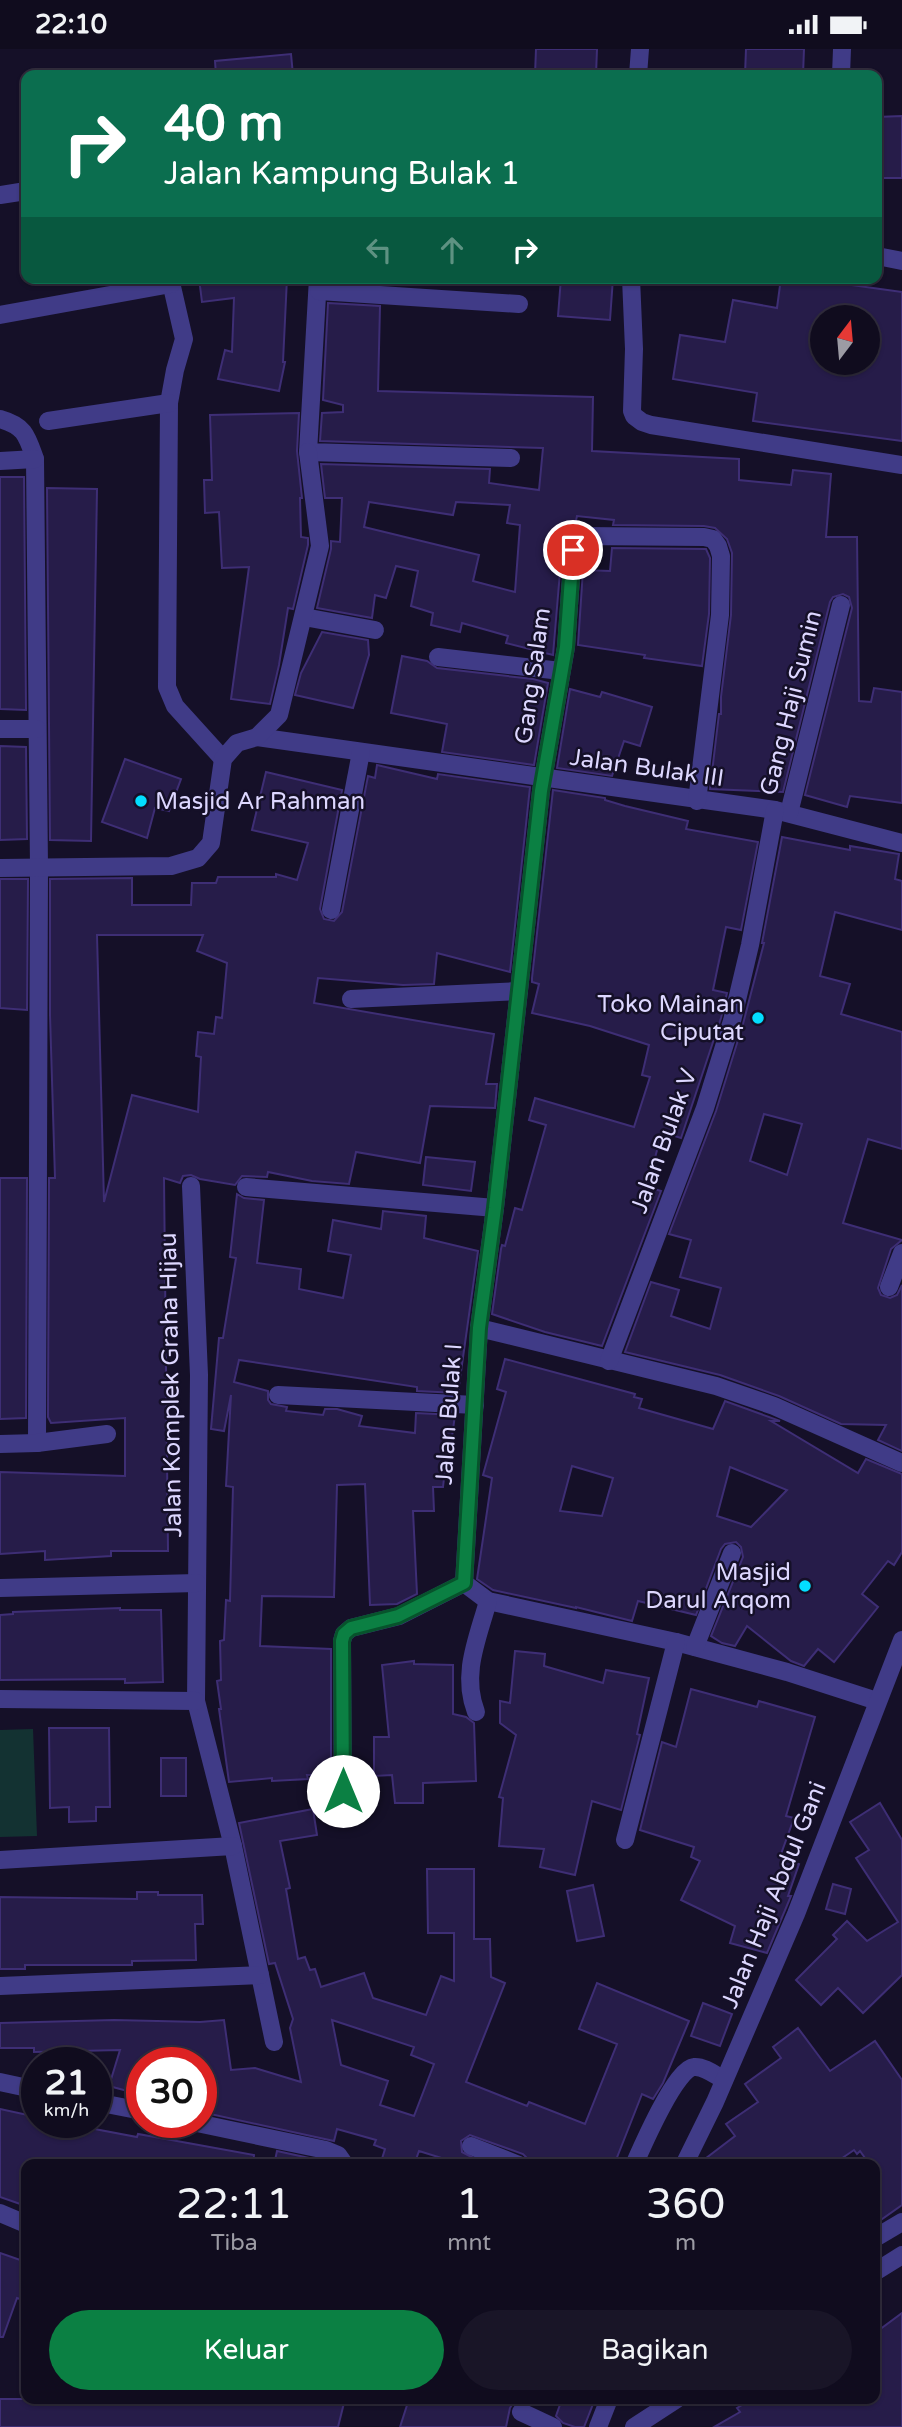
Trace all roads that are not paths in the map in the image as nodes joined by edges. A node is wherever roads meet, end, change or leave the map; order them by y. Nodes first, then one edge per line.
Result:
1 (639, 49) edge
2 (842, 49) edge
3 (638, 70) edge
4 (841, 70) edge
5 (21, 192) edge
6 (0, 195) edge
7 (882, 257) edge
8 (902, 261) edge
9 (155, 284) edge
10 (171, 284) edge
11 (631, 284) edge
12 (318, 285) edge
13 (519, 304) dead end
14 (0, 315) edge
15 (169, 403) junction
16 (0, 419) edge
17 (48, 421) dead end
18 (308, 452) junction
19 (512, 458) dead end
20 (35, 459) junction
21 (0, 461) edge
22 (902, 465) edge
23 (841, 605) dead end
24 (304, 617) junction
25 (374, 630) dead end
26 (438, 657) dead end
27 (561, 671) junction
28 (0, 729) edge
29 (37, 729) junction
30 (257, 737) junction
31 (361, 752) junction
32 (223, 759) junction
33 (542, 778) junction
34 (697, 801) junction
35 (782, 812) junction
36 (902, 843) edge
37 (0, 868) edge
38 (39, 868) junction
39 (331, 910) dead end
40 (519, 991) junction
41 (351, 999) dead end
42 (191, 1186) dead end
43 (246, 1187) dead end
44 (495, 1208) junction
45 (902, 1253) edge
46 (889, 1287) dead end
47 (479, 1328) junction
48 (609, 1361) junction
49 (278, 1395) dead end
50 (475, 1405) junction
51 (107, 1434) dead end
52 (37, 1443) junction
53 (0, 1444) edge
54 (902, 1463) edge
55 (732, 1553) dead end
56 (197, 1583) junction
57 (464, 1583) junction
58 (0, 1588) edge
59 (488, 1601) junction
60 (902, 1640) edge
61 (676, 1642) junction
62 (695, 1647) junction
63 (0, 1699) edge
64 (196, 1701) junction
65 (877, 1701) junction
66 (475, 1712) dead end
67 (343, 1815) dead end
68 (625, 1840) dead end
69 (233, 1846) junction
70 (0, 1860) edge
71 (260, 1975) junction
72 (0, 1986) edge
73 (274, 2042) dead end
74 (724, 2080) junction
75 (0, 2082) edge
76 (21, 2086) edge
77 (217, 2127) edge
78 (471, 2146) dead end
79 (341, 2159) edge
80 (504, 2159) edge
81 (637, 2159) edge
82 (687, 2159) edge
83 (0, 2213) edge
84 (21, 2222) edge
85 (902, 2222) edge
86 (880, 2235) edge
87 (902, 2255) edge
88 (880, 2269) edge
89 (610, 2404) edge
90 (669, 2404) edge
91 (521, 2411) dead end
92 (553, 2427) edge
93 (598, 2427) edge
94 (634, 2427) edge

1 - 3 street
2 - 4 street
5 - 6 street
7 - 8 street
9 - 14 street
10 - 15 street
11 - 22 street
12 - 13 street
12 - 18 street
15 - 17 street
15 - 32 street
16 - 20 street
18 - 19 street
18 - 24 street
20 - 21 street
20 - 29 street
23 - 35 street, Gang Haji Sumin
24 - 25 street
24 - 30 street
26 - 27 street
27 - 33 street, Gang Salam
27 - 34 street, Gang Salam
28 - 29 street
29 - 38 street
30 - 31 street, Jalan Bulak III
30 - 32 street
31 - 33 street, Jalan Bulak III
31 - 39 street
32 - 38 street
33 - 34 street, Jalan Bulak III
33 - 40 street, Jalan Bulak I
34 - 35 street, Jalan Bulak III
35 - 36 street, Jalan Bulak III
35 - 48 street, Jalan Bulak V
37 - 38 street
38 - 52 street
40 - 41 street
40 - 44 street, Jalan Bulak I
42 - 56 street, Jalan Komplek Graha Hijau
43 - 44 street
44 - 47 street, Jalan Bulak I
45 - 46 street
47 - 48 street
47 - 50 street, Jalan Bulak I
48 - 54 street
49 - 50 street
50 - 57 street, Jalan Bulak I
51 - 52 street
52 - 53 street
55 - 62 street
56 - 58 street
56 - 64 street, Jalan Komplek Graha Hijau
57 - 59 street
57 - 67 street
59 - 61 street
59 - 66 street
60 - 65 street, Jalan Haji Abdul Gani
61 - 62 street
61 - 68 street
62 - 65 street
63 - 64 street
64 - 69 street, Jalan Komplek Graha Hijau
65 - 74 street, Jalan Haji Abdul Gani
69 - 70 street
69 - 71 street, Jalan Komplek Graha Hijau
71 - 72 street
71 - 73 street, Jalan Komplek Graha Hijau
74 - 81 street
74 - 82 street, Jalan Haji Abdul Gani
75 - 76 street
77 - 79 street
78 - 80 street
83 - 84 street
85 - 86 street
87 - 88 street
89 - 93 street
90 - 94 street
91 - 92 street

